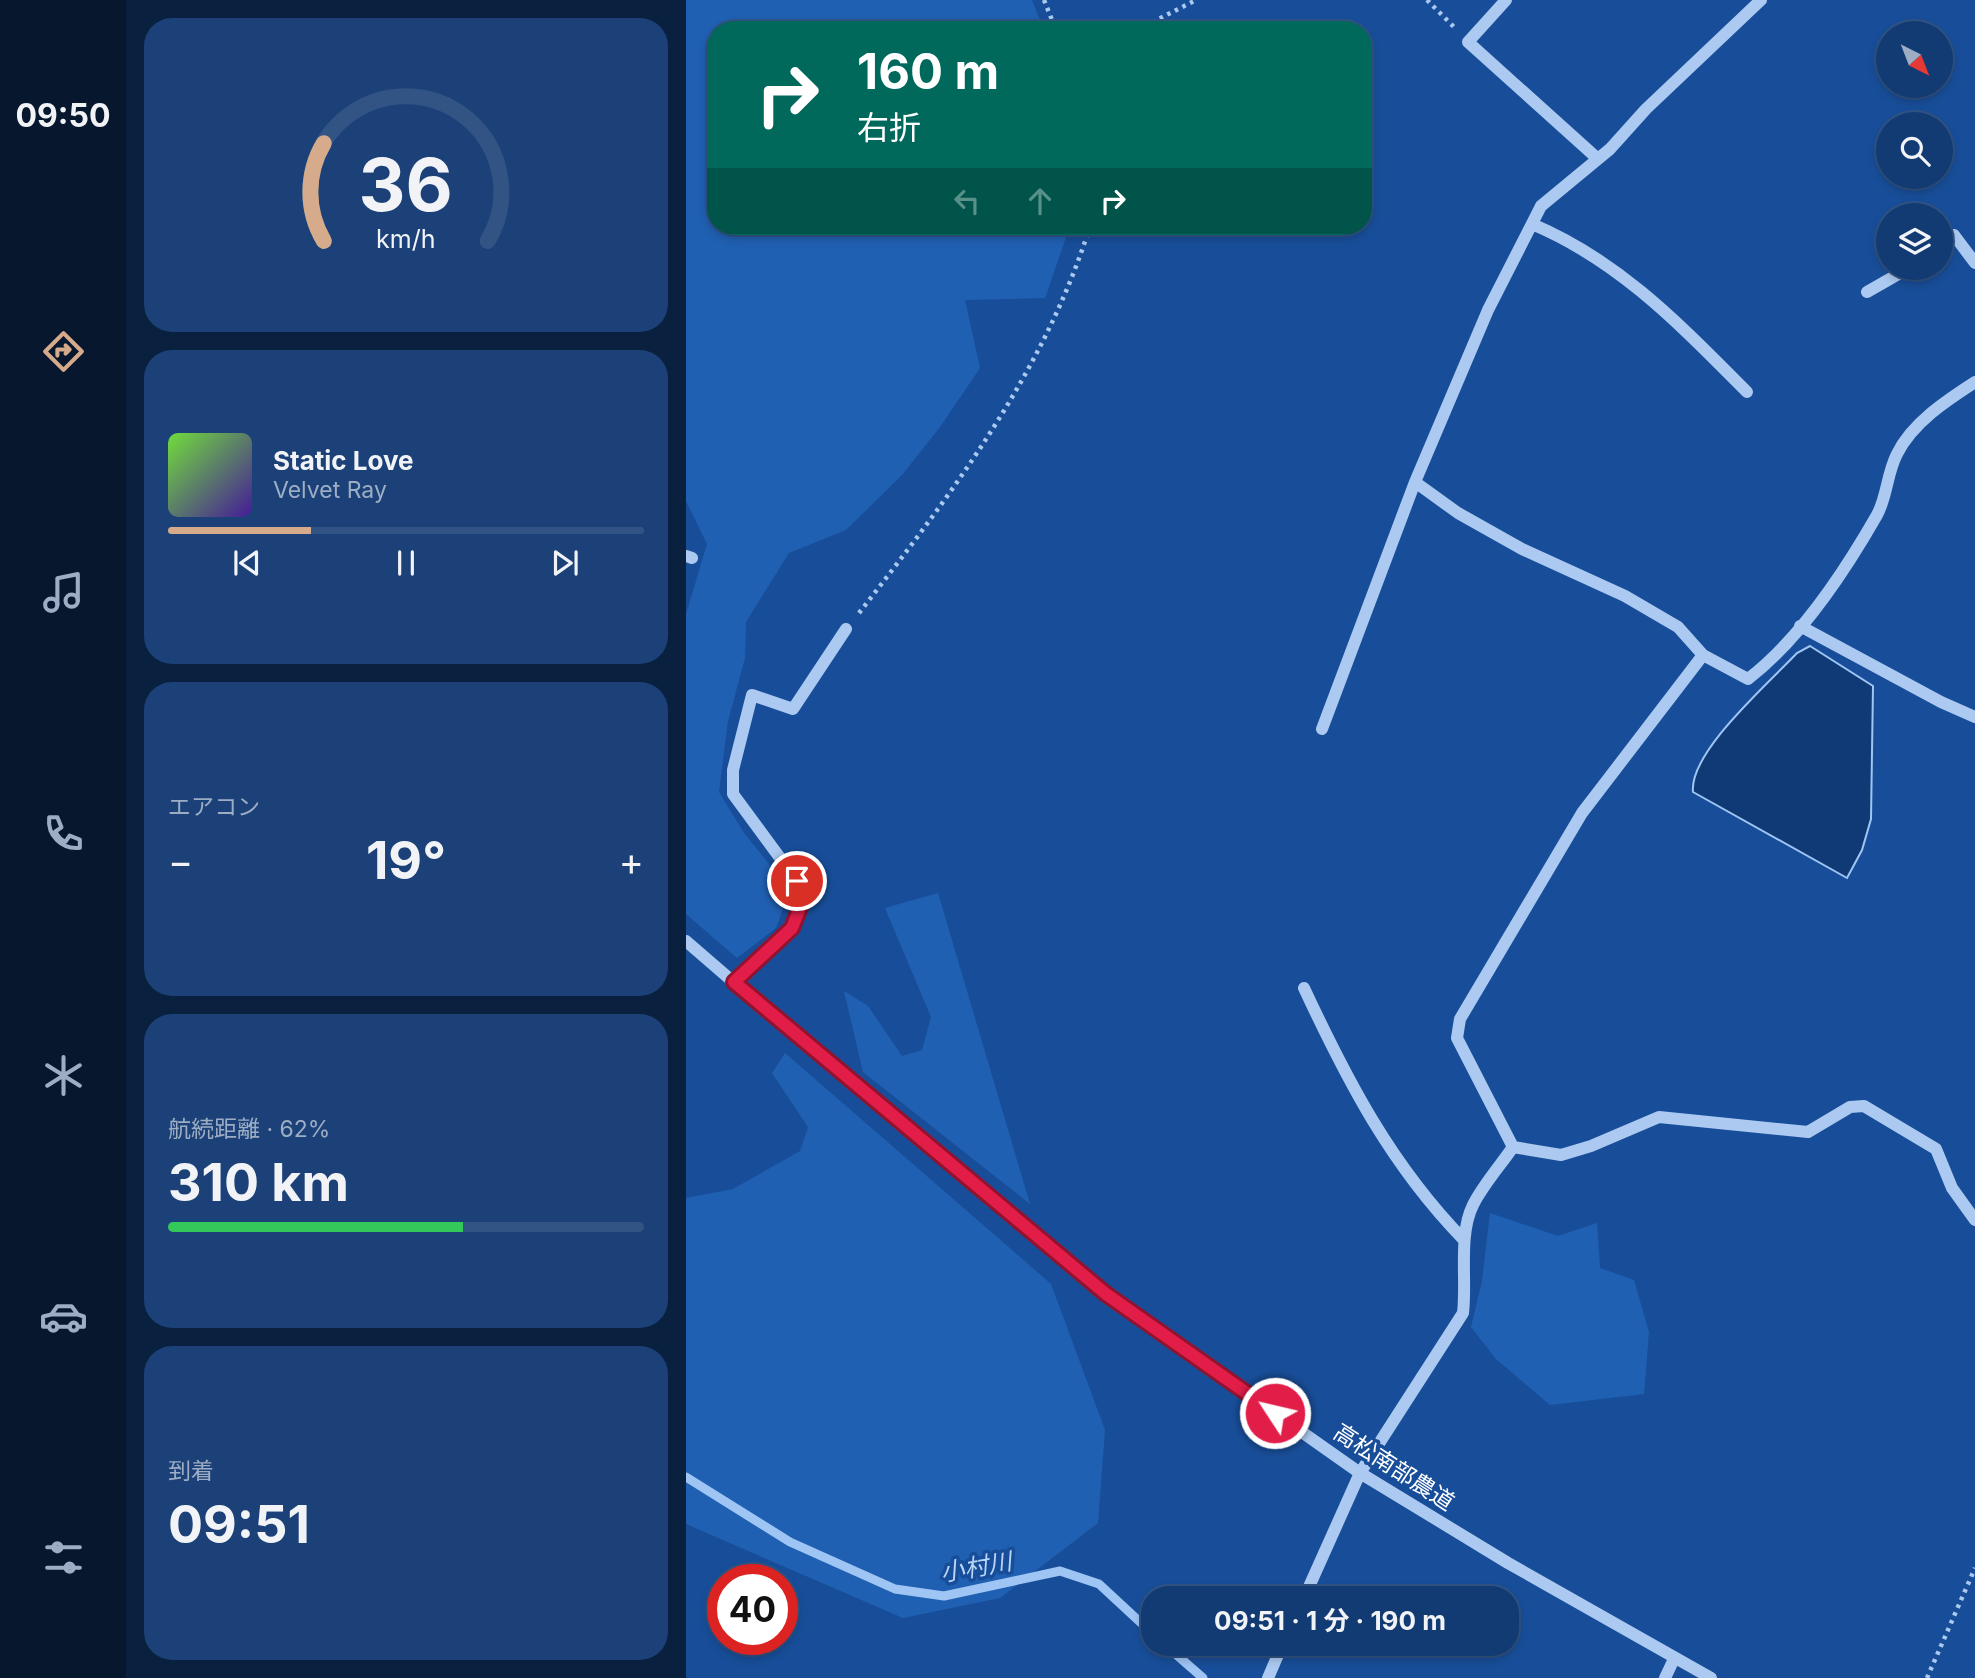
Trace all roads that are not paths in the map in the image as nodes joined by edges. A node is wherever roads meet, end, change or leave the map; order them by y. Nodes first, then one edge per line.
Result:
1 (1506, 0) edge
2 (1761, 0) edge
3 (1598, 159) junction
4 (1532, 224) junction
5 (1953, 236) edge
6 (1975, 263) edge
7 (1888, 280) edge
8 (1867, 292) dead end
9 (1975, 382) edge
10 (1747, 393) dead end
11 (1415, 482) junction
12 (1800, 626) junction
13 (846, 629) road end
14 (1703, 655) junction
15 (1975, 717) edge
16 (1322, 729) dead end
17 (686, 941) edge
18 (734, 982) junction
19 (1304, 988) dead end
20 (1513, 1147) junction
21 (1975, 1220) edge
22 (1464, 1240) junction
23 (1360, 1473) junction
24 (1309, 1586) edge
25 (1277, 1656) edge
26 (1674, 1659) junction
27 (1268, 1678) edge
28 (1665, 1678) edge
29 (1711, 1678) edge

1 - 3 street
2 - 3 street
3 - 4 street
4 - 10 street
4 - 11 street
5 - 6 street
7 - 8 street
9 - 12 street
11 - 14 street
11 - 16 street
12 - 14 street
12 - 15 street
13 - 18 street
14 - 20 street
17 - 18 street, 高松南部農道
18 - 23 street, 高松南部農道
19 - 22 street
20 - 21 street
20 - 22 street
22 - 23 street
23 - 24 street
23 - 26 street, 高松南部農道
25 - 27 street
26 - 28 street
26 - 29 street, 高松南部農道

